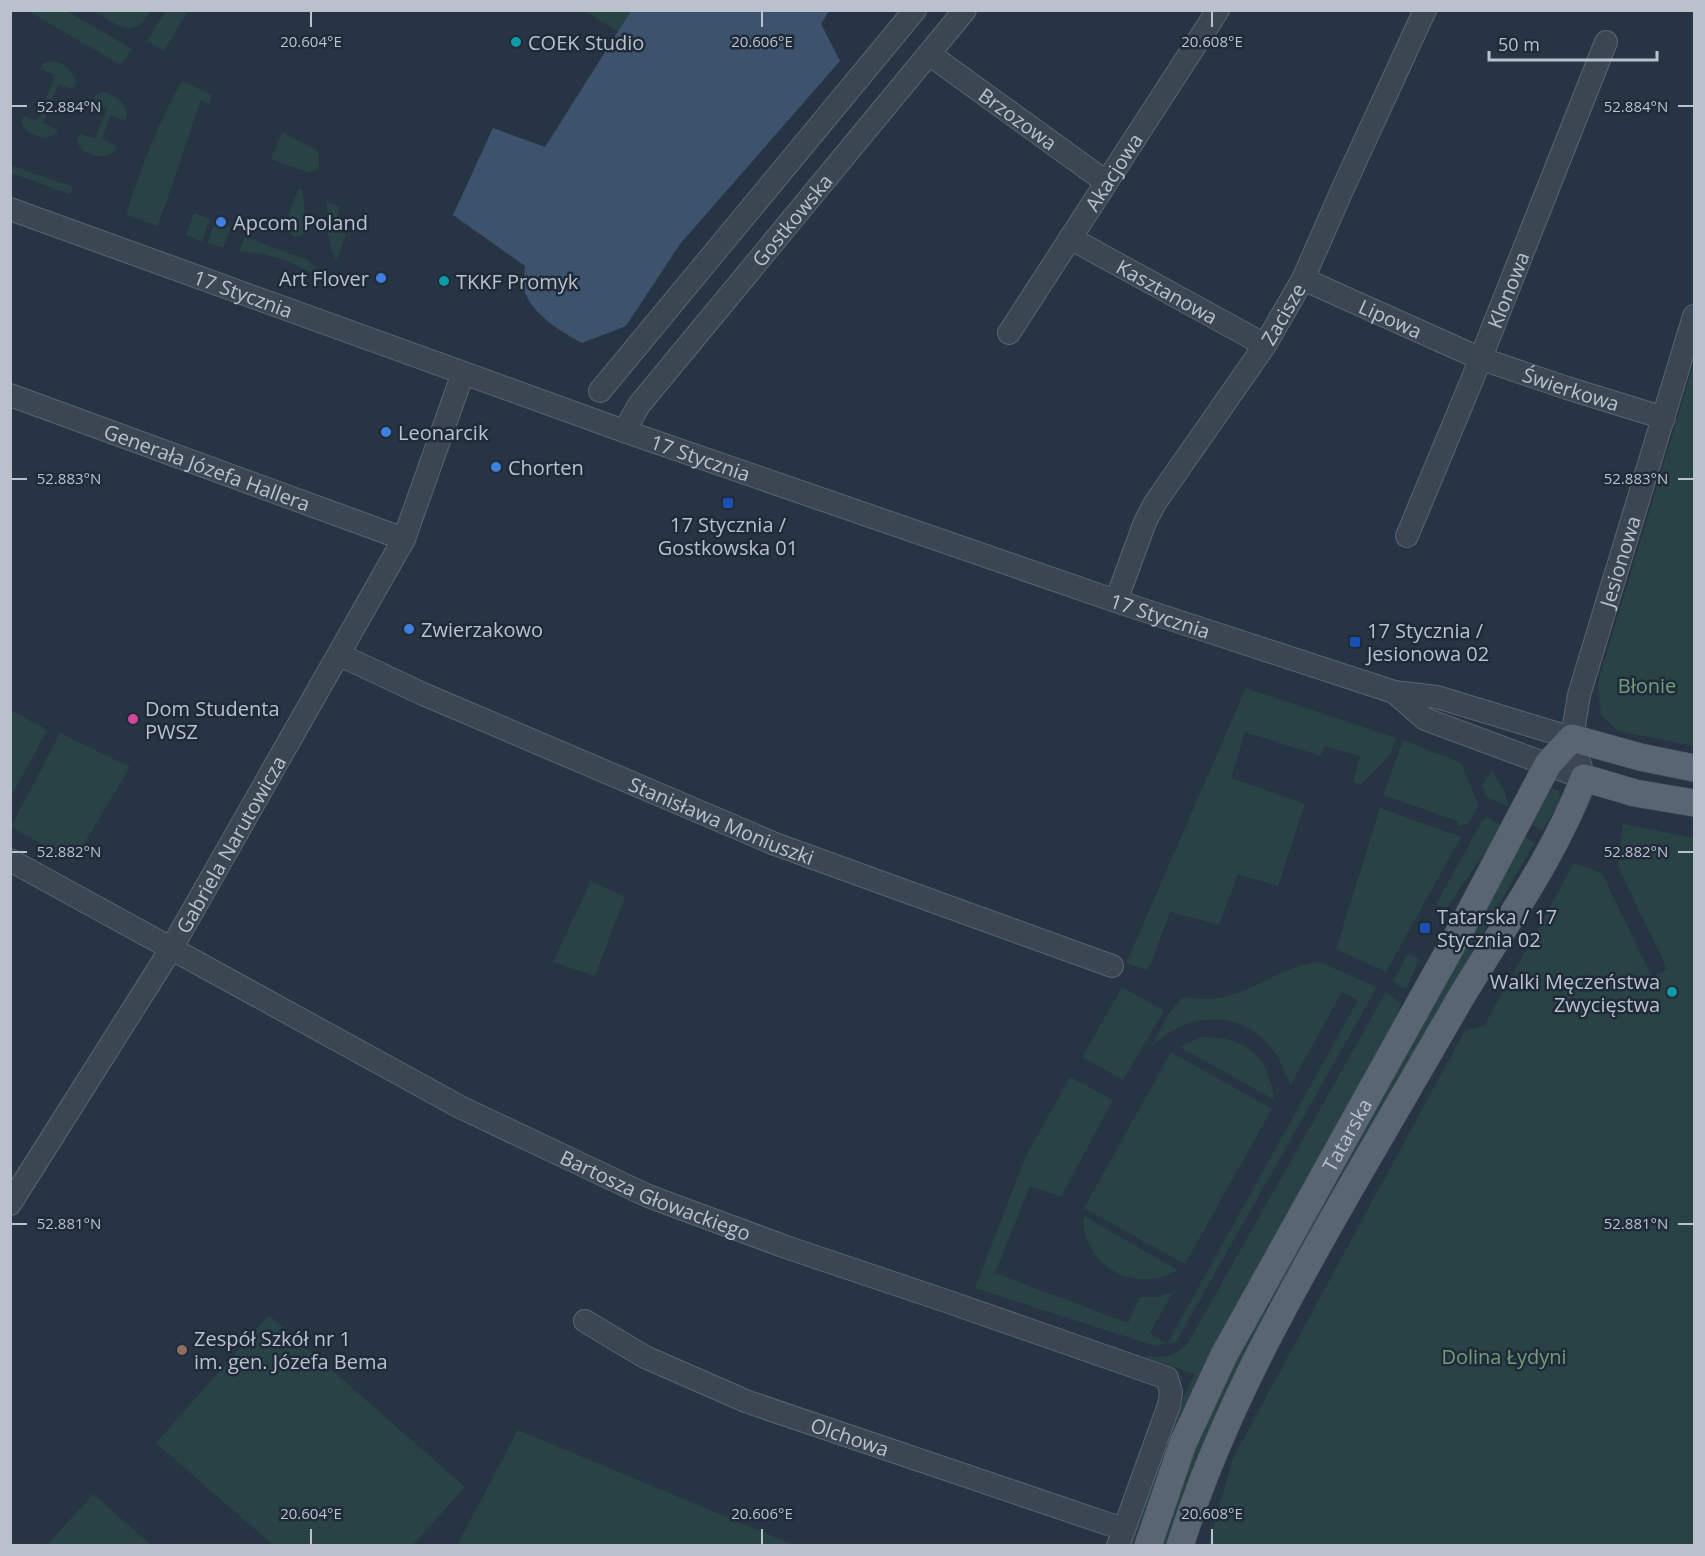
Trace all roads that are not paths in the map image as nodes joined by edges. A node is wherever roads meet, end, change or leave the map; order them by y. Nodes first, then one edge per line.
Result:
1 (915, 10) edge
2 (965, 10) edge
3 (1218, 10) edge
4 (1425, 10) edge
5 (1606, 42) dead end
6 (929, 54) junction
7 (1106, 182) junction
8 (10, 209) edge
9 (1070, 238) junction
10 (1303, 279) junction
11 (1695, 316) edge
12 (1009, 333) dead end
13 (1265, 345) junction
14 (1479, 358) junction
15 (463, 372) junction
16 (600, 391) dead end
17 (10, 395) edge
18 (1664, 418) junction
19 (624, 431) junction
20 (1407, 536) dead end
21 (404, 539) junction
22 (1116, 601) junction
23 (340, 655) junction
24 (1394, 692) junction
25 (1572, 738) junction
26 (1548, 764) junction
27 (1695, 768) edge
28 (1584, 778) junction
29 (1695, 803) edge
30 (10, 860) edge
31 (171, 949) junction
32 (1112, 966) dead end
33 (10, 1204) edge
34 (585, 1321) dead end
35 (1120, 1537) edge
36 (1148, 1545) edge
37 (1180, 1545) edge

1 - 16 street
2 - 6 street, Gostkowska
3 - 7 street, Akacjowa
4 - 10 street, Zacisze
5 - 14 street, Klonowa
6 - 7 street, Brzozowa
6 - 19 street, Gostkowska
7 - 9 street, Akacjowa
8 - 15 street, 17 Stycznia
9 - 12 street, Akacjowa
9 - 13 street, Kasztanowa
10 - 13 street, Zacisze
10 - 14 street, Lipowa
11 - 18 street, Jesionowa
13 - 22 street, Zacisze
14 - 18 street, Świerkowa
14 - 20 street, Klonowa
15 - 19 street, 17 Stycznia
15 - 21 street, Gabriela Narutowicza
17 - 21 street, Generała Józefa Hallera
18 - 25 street, Jesionowa
19 - 22 street, 17 Stycznia
21 - 23 street, Gabriela Narutowicza
22 - 24 street, 17 Stycznia
23 - 31 street, Gabriela Narutowicza
23 - 32 street, Stanisława Moniuszki
24 - 25 street, 17 Stycznia
24 - 26 street, 17 Stycznia
25 - 26 main road, Tatarska
25 - 27 main road, 17 Stycznia
25 - 28 street
26 - 28 street, 17 Stycznia
26 - 36 main road, Tatarska
28 - 29 main road, 17 Stycznia
28 - 37 main road, Tatarska
30 - 31 street, Bartosza Głowackiego
31 - 33 street, Gabriela Narutowicza
31 - 35 street, Bartosza Głowackiego
34 - 35 street, Olchowa

